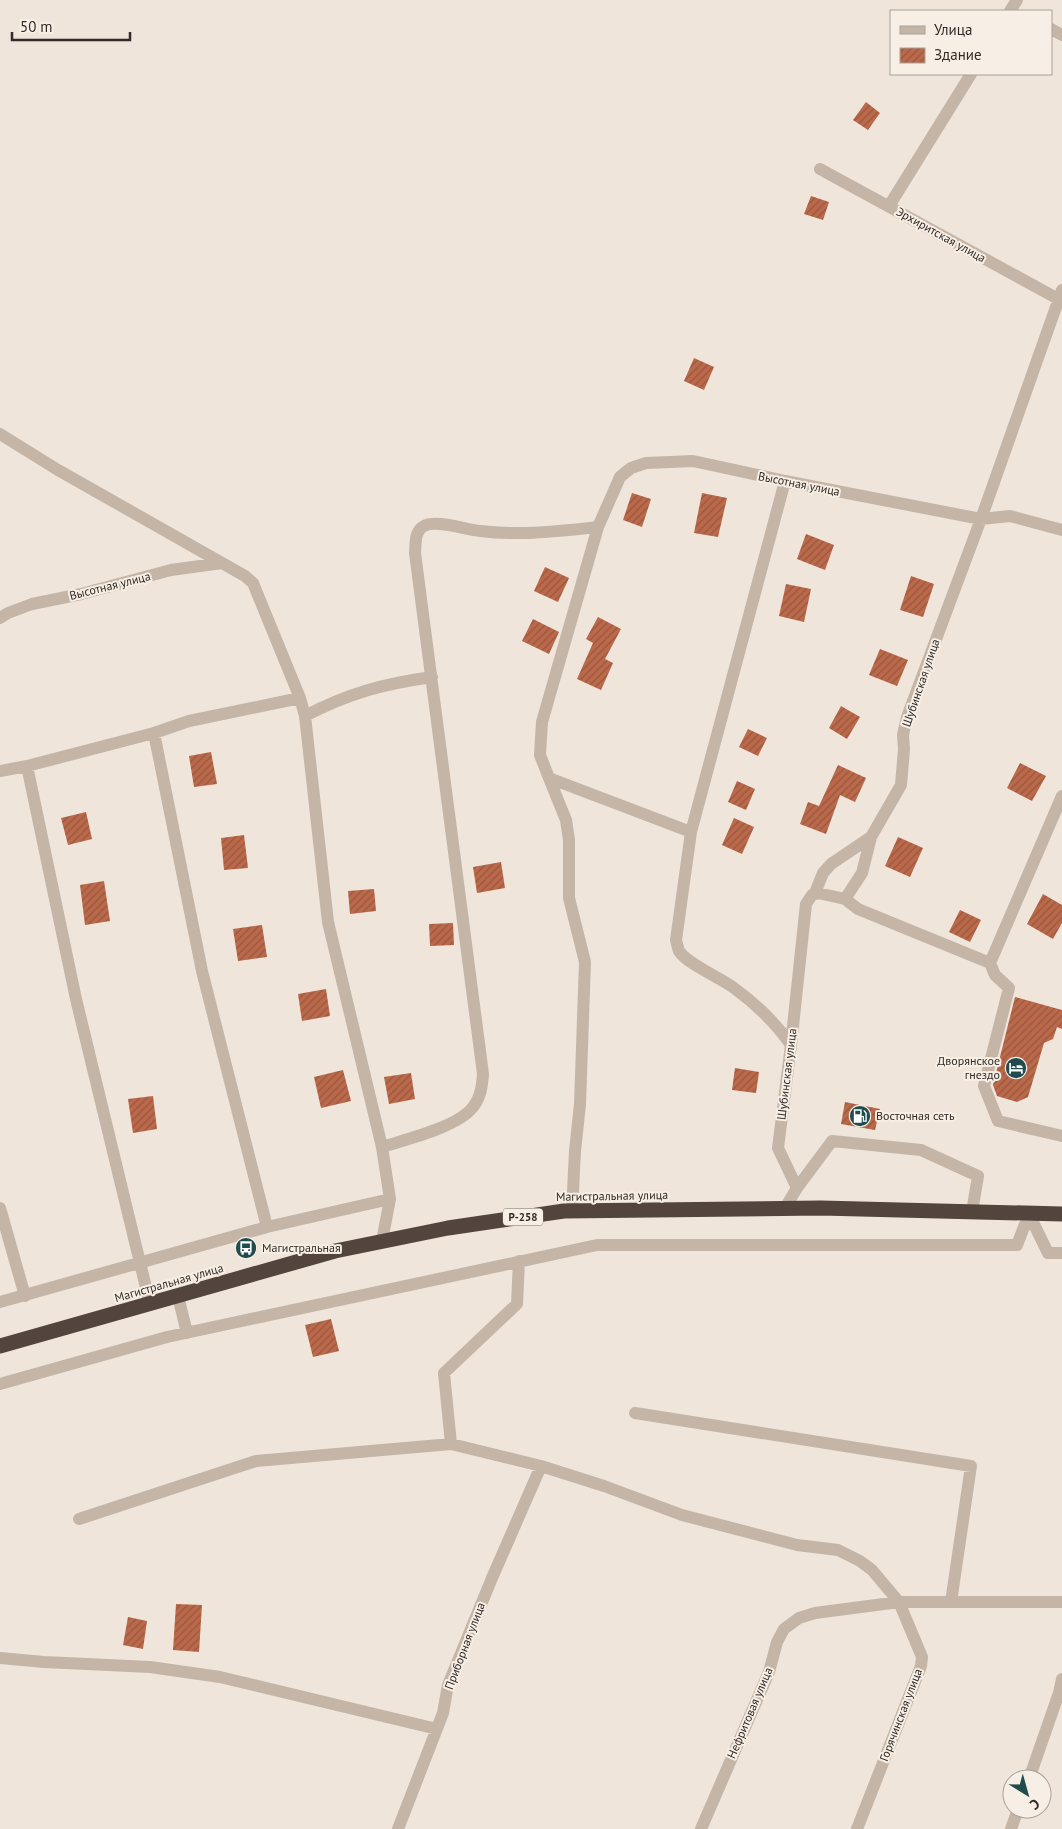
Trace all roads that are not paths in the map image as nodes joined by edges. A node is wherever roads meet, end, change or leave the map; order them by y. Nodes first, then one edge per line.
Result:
1 (970, 75) edge
2 (820, 168) dead end
3 (889, 206) junction
4 (1060, 297) edge
5 (0, 434) edge
6 (785, 481) junction
7 (981, 519) junction
8 (598, 527) junction
9 (1062, 530) edge
10 (222, 563) junction
11 (0, 618) edge
12 (432, 677) junction
13 (300, 698) junction
14 (305, 716) junction
15 (154, 733) junction
16 (27, 766) junction
17 (0, 771) edge
18 (550, 778) junction
19 (1062, 796) edge
20 (691, 832) junction
21 (871, 837) junction
22 (815, 893) junction
23 (845, 899) junction
24 (990, 963) junction
25 (791, 1045) junction
26 (1062, 1136) edge
27 (382, 1147) junction
28 (797, 1188) junction
29 (390, 1199) junction
30 (0, 1208) edge
31 (785, 1208) junction
32 (572, 1211) junction
33 (972, 1212) junction
34 (1029, 1214) junction
35 (1062, 1214) edge
36 (267, 1227) junction
37 (382, 1241) junction
38 (1062, 1254) edge
39 (140, 1262) junction
40 (519, 1262) junction
41 (25, 1296) junction
42 (178, 1296) junction
43 (0, 1302) edge
44 (150, 1304) junction
45 (187, 1333) junction
46 (0, 1346) edge
47 (0, 1384) edge
48 (635, 1413) dead end
49 (452, 1444) junction
50 (541, 1466) junction
51 (79, 1519) dead end
52 (899, 1602) junction
53 (951, 1602) junction
54 (1062, 1602) edge
55 (0, 1658) edge
56 (1062, 1678) edge
57 (437, 1729) junction
58 (1032, 1769) edge
59 (398, 1829) edge
60 (701, 1829) edge
61 (858, 1829) edge

1 - 3 street
2 - 3 street, Эрхиритская улица
3 - 4 street, Эрхиритская улица
4 - 7 street, Шубинская улица
5 - 10 street
6 - 7 street, Высотная улица
6 - 8 street, Высотная улица
6 - 20 street
7 - 9 street, Высотная улица
7 - 21 street, Шубинская улица
8 - 12 street
8 - 18 street
10 - 11 street, Высотная улица
10 - 13 street
12 - 14 street
12 - 27 street
13 - 14 street
13 - 15 street
14 - 27 street
15 - 16 street
15 - 36 street
16 - 17 street
16 - 39 street
18 - 20 street
18 - 32 street
19 - 24 street
20 - 25 street
21 - 22 street, Шубинская улица
21 - 23 street, Шубинская улица
22 - 23 street
22 - 25 street, Шубинская улица
23 - 24 street
24 - 26 street
25 - 28 street, Шубинская улица
27 - 29 street
28 - 31 street
28 - 33 street
29 - 36 street
29 - 37 street
30 - 41 street
31 - 32 highway, Магистральная улица / Р-258
31 - 33 highway, Магистральная улица / Р-258
32 - 37 highway, Магистральная улица / Р-258
33 - 34 highway, Магистральная улица / Р-258
34 - 35 highway, Магистральная улица / Р-258
34 - 38 street
34 - 40 street
36 - 39 street
37 - 42 highway, Магистральная улица / Р-258
39 - 41 street
39 - 44 street
40 - 45 street
40 - 49 street
41 - 43 street
42 - 44 highway, Магистральная улица / Р-258
42 - 45 street
44 - 46 highway, Магистральная улица / Р-258
45 - 47 street
48 - 53 street
49 - 50 street, Горячинская улица
49 - 51 street, Горячинская улица
50 - 52 street, Горячинская улица
50 - 57 street, Приборная улица
52 - 53 street, Нефритовая улица
52 - 60 street, Нефритовая улица
52 - 61 street, Горячинская улица
53 - 54 street, Нефритовая улица
55 - 57 street
56 - 58 street
57 - 59 street, Приборная улица

